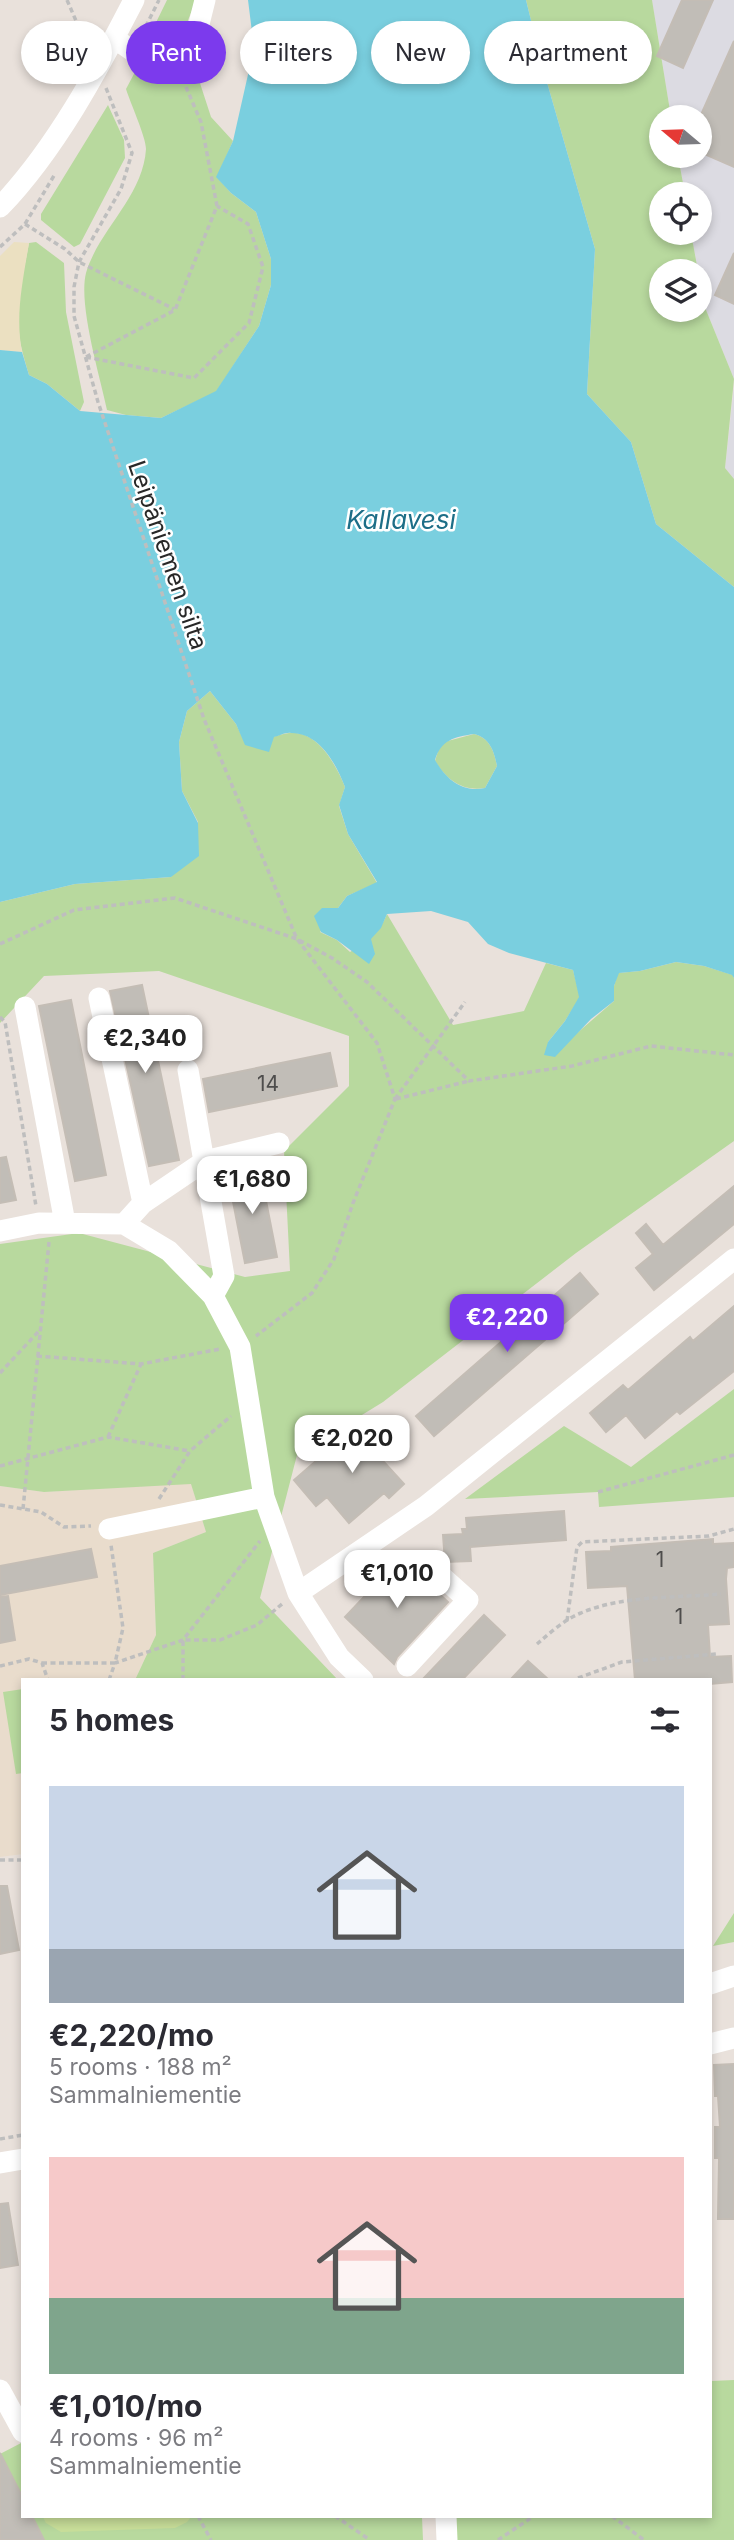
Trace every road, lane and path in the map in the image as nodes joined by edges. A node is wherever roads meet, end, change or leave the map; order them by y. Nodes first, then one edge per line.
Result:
1 (134, 0) edge
2 (205, 0) edge
3 (200, 21) edge
4 (114, 38) junction
5 (126, 46) edge
6 (185, 84) edge
7 (122, 124) dead end
8 (217, 206) junction
9 (0, 207) edge
10 (25, 224) dead end
11 (79, 262) junction
12 (175, 310) junction
13 (86, 357) junction
14 (298, 939) junction
15 (0, 944) edge
16 (99, 999) dead end
17 (466, 1002) dead end
18 (25, 1007) dead end
19 (0, 1017) edge
20 (433, 1046) junction
21 (734, 1055) edge
22 (188, 1070) dead end
23 (469, 1081) junction
24 (395, 1100) junction
25 (279, 1143) dead end
26 (205, 1161) junction
27 (143, 1203) junction
28 (124, 1224) junction
29 (51, 1226) junction
30 (0, 1231) edge
31 (734, 1259) edge
32 (213, 1296) junction
33 (40, 1330) junction
34 (231, 1348) junction
35 (37, 1356) junction
36 (141, 1364) junction
37 (0, 1373) edge
38 (235, 1413) dead end
39 (108, 1437) junction
40 (191, 1451) junction
41 (734, 1455) edge
42 (28, 1460) junction
43 (0, 1466) edge
44 (598, 1492) dead end
45 (264, 1497) junction
46 (0, 1505) edge
47 (23, 1509) junction
48 (144, 1521) junction
49 (109, 1529) junction
50 (734, 1529) edge
51 (261, 1539) dead end
52 (429, 1564) dead end
53 (298, 1593) junction
54 (720, 1594) dead end
55 (567, 1621) junction
56 (183, 1640) junction
57 (537, 1644) dead end
58 (717, 1654) dead end
59 (42, 1663) junction
60 (115, 1663) junction
61 (0, 1666) edge
62 (407, 1666) dead end
63 (47, 1678) edge
64 (110, 1678) edge
65 (183, 1678) edge
66 (361, 1678) edge
67 (578, 1678) dead end
68 (0, 1860) edge
69 (21, 1860) edge
70 (734, 1976) edge
71 (712, 1983) edge
72 (734, 2038) edge
73 (712, 2044) edge
74 (21, 2135) edge
75 (0, 2139) edge
76 (21, 2159) edge
77 (0, 2163) edge
78 (0, 2390) edge
79 (21, 2428) edge
80 (199, 2518) edge
81 (338, 2518) edge
82 (446, 2518) edge
83 (531, 2518) edge
84 (615, 2518) edge
85 (211, 2540) edge
86 (370, 2540) edge
87 (447, 2540) edge
88 (498, 2540) edge
89 (644, 2540) edge

1 - 4 street
2 - 3 street
4 - 5 street
4 - 9 street
6 - 8 path
7 - 11 path
8 - 12 path
8 - 13 path
10 - 11 path
11 - 12 path
11 - 13 path, Leipäniemen silta
12 - 13 path
13 - 14 path, Leipäniemen silta
14 - 15 path
14 - 20 path
14 - 24 path, Leipäniemen silta
16 - 27 street
17 - 20 path
18 - 29 street
19 - 29 path
20 - 23 path
20 - 24 path
21 - 23 path
22 - 26 street
23 - 24 path
24 - 34 path
25 - 26 street
26 - 27 street
26 - 32 street
27 - 28 street
28 - 29 street
28 - 32 street
29 - 30 street
29 - 33 path
31 - 53 street
32 - 34 street
33 - 35 path
33 - 37 path
34 - 36 path
34 - 45 street
35 - 36 path
35 - 42 path
36 - 39 path
38 - 40 path
39 - 40 path
39 - 42 path
40 - 48 path
41 - 44 path
42 - 43 path
42 - 47 path
45 - 48 street
45 - 53 street
46 - 47 path
47 - 49 path
48 - 49 street
49 - 60 path
50 - 55 path
51 - 56 path
52 - 62 street
53 - 56 path
53 - 66 street
54 - 55 path
55 - 57 path
56 - 60 path
56 - 65 path
58 - 67 path
59 - 60 path
59 - 61 path
59 - 63 path
60 - 64 path
68 - 69 path
70 - 71 street
72 - 73 street
74 - 75 path
76 - 77 street
78 - 79 street
80 - 85 path
81 - 86 path
82 - 87 street
83 - 88 path
84 - 89 path

